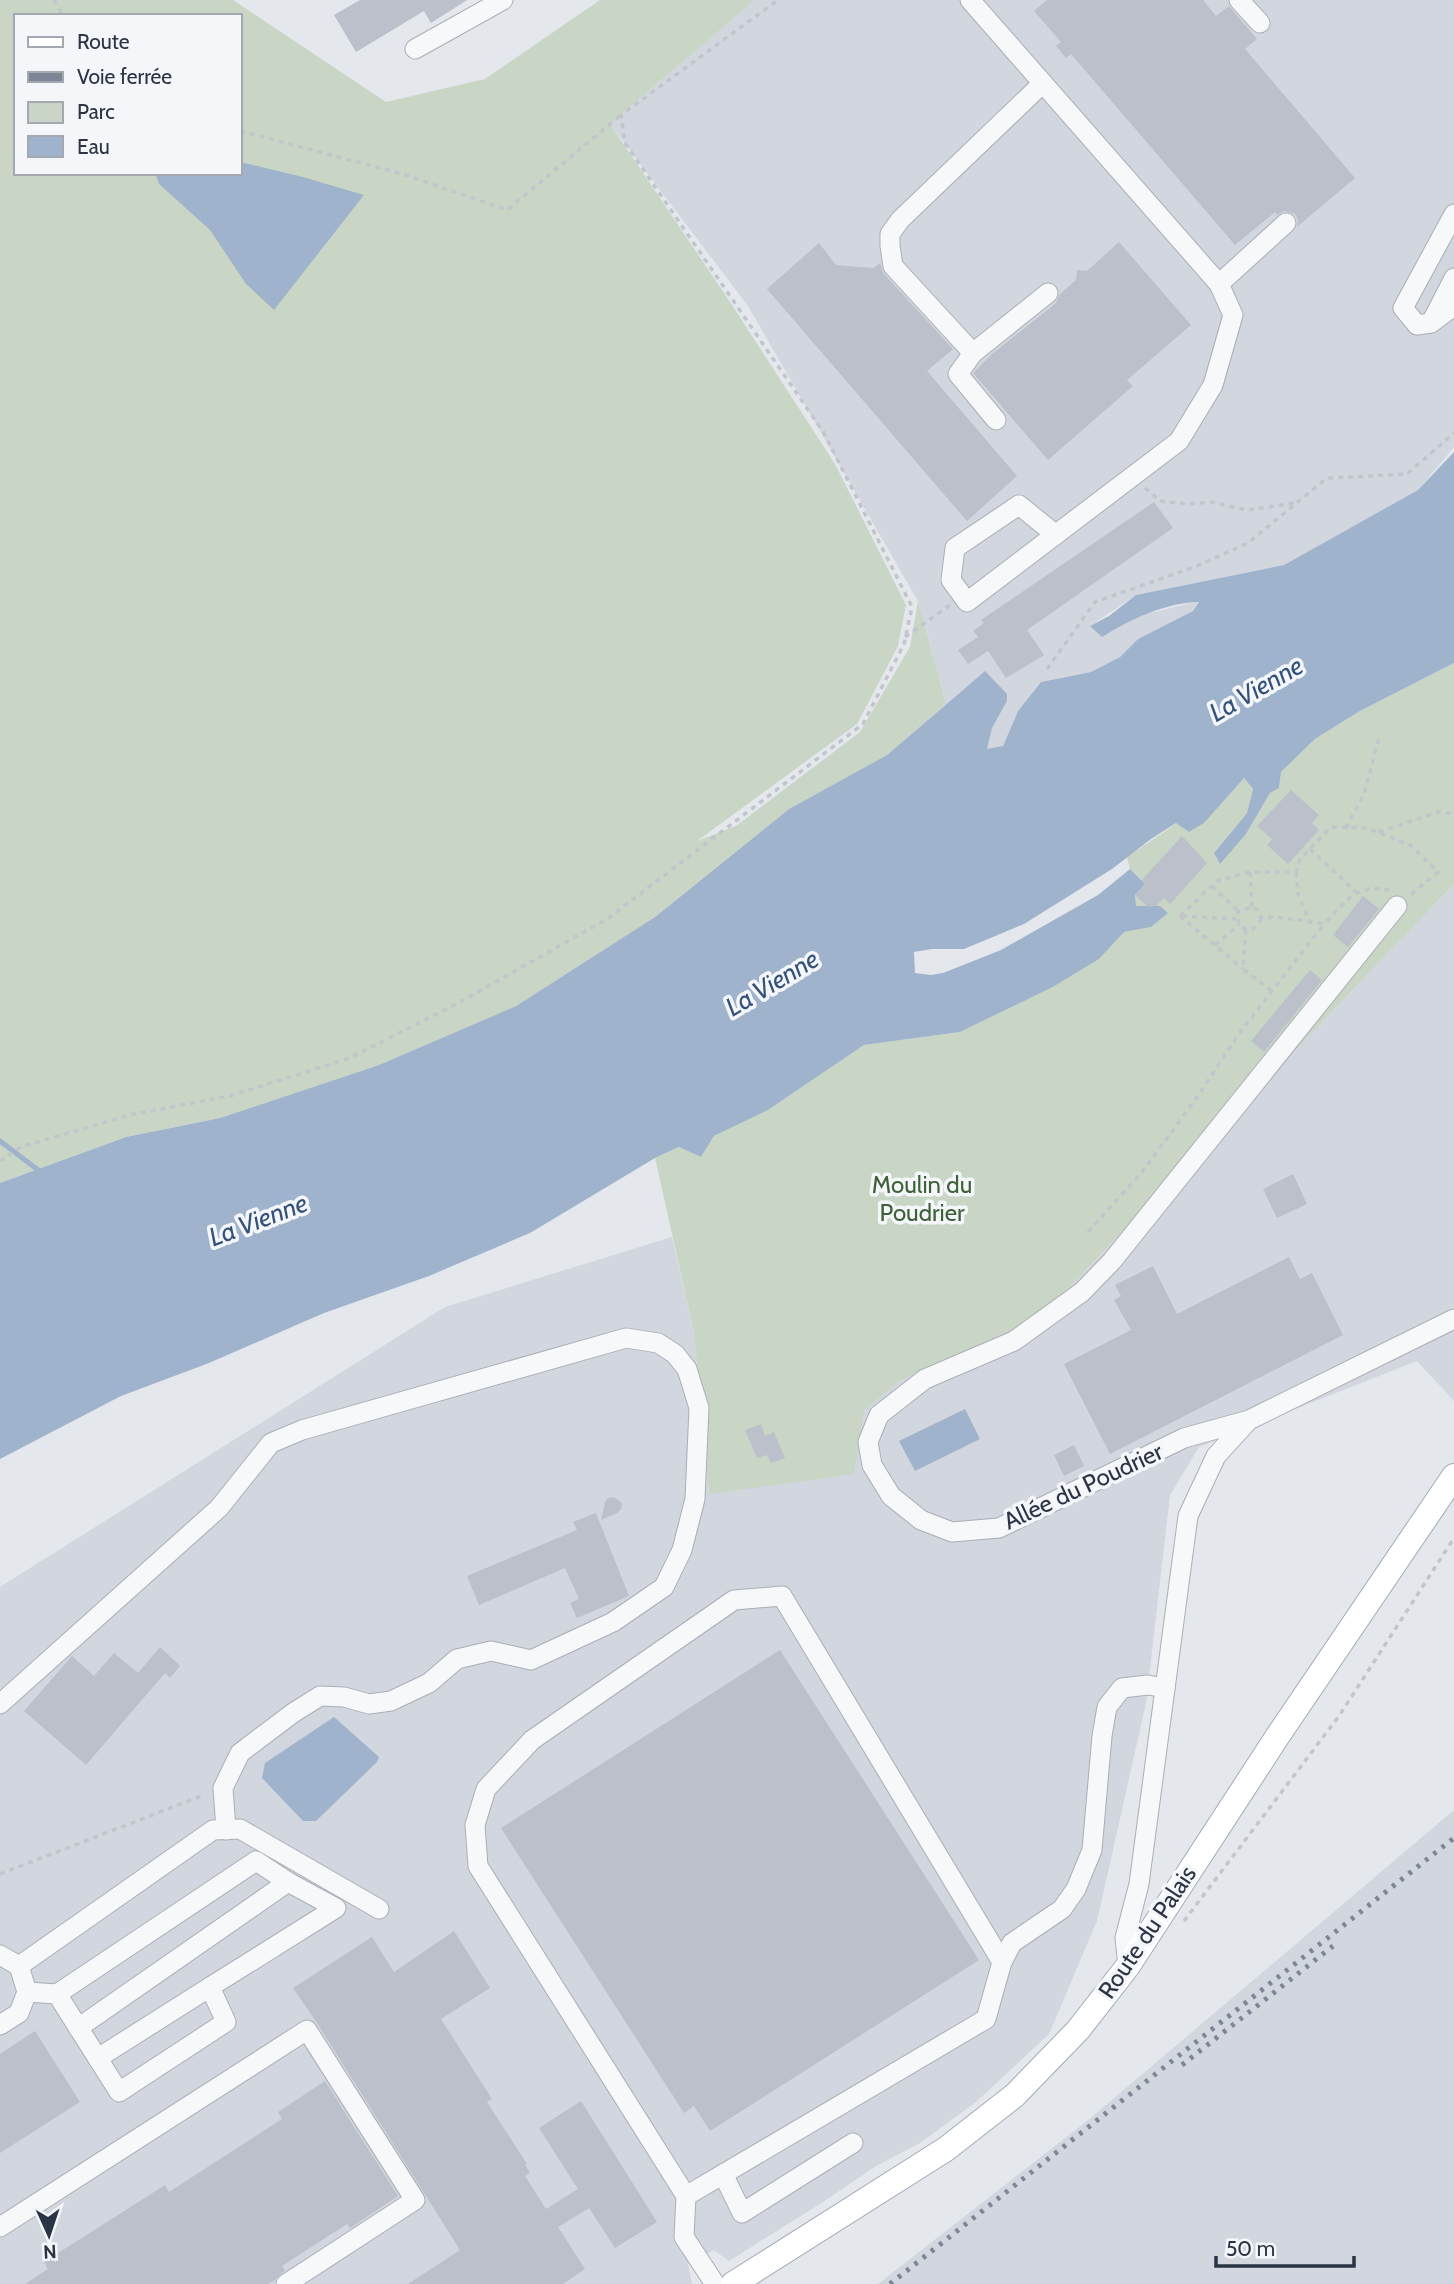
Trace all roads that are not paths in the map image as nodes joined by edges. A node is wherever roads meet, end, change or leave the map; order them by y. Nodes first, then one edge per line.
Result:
1 (503, 0) edge
2 (970, 0) edge
3 (1239, 0) edge
4 (1261, 23) dead end
5 (415, 49) dead end
6 (1043, 83) junction
7 (1454, 214) edge
8 (1286, 223) dead end
9 (1454, 278) edge
10 (1219, 284) junction
11 (1048, 293) dead end
12 (1454, 306) edge
13 (1431, 323) junction
14 (973, 353) junction
15 (996, 420) dead end
16 (1056, 535) junction
17 (1396, 906) road end
18 (1454, 1319) edge
19 (1249, 1420) junction
20 (1454, 1475) edge
21 (1165, 1688) junction
22 (0, 1704) edge
23 (226, 1830) junction
24 (288, 1882) junction
25 (379, 1909) dead end
26 (0, 1955) edge
27 (1002, 1962) junction
28 (19, 1966) junction
29 (1128, 1966) junction
30 (210, 1987) junction
31 (27, 1992) junction
32 (57, 1994) junction
33 (0, 2025) edge
34 (78, 2028) junction
35 (98, 2058) junction
36 (853, 2143) dead end
37 (723, 2174) junction
38 (685, 2196) junction
39 (0, 2227) edge
40 (286, 2284) edge
41 (715, 2284) edge
42 (733, 2284) edge

1 - 5 street
2 - 6 street
3 - 4 street
6 - 10 street
6 - 14 street
7 - 13 street
8 - 10 street
9 - 13 street
10 - 16 street
11 - 14 street
12 - 13 street
14 - 15 street
16 - 16 street
17 - 19 street, Allée du Poudrier
18 - 19 street, Allée du Poudrier
19 - 21 street
20 - 29 main road, Route du Palais
21 - 27 street
21 - 29 street
22 - 23 street
23 - 25 street
23 - 28 street
24 - 30 street
24 - 32 street
24 - 34 street
26 - 28 street
27 - 37 street
27 - 38 street
28 - 31 street
29 - 42 main road, Route du Palais
30 - 35 street
30 - 35 street
31 - 32 street
31 - 33 street
32 - 34 street
34 - 35 street
36 - 37 street
37 - 38 street
38 - 41 street
39 - 40 street

